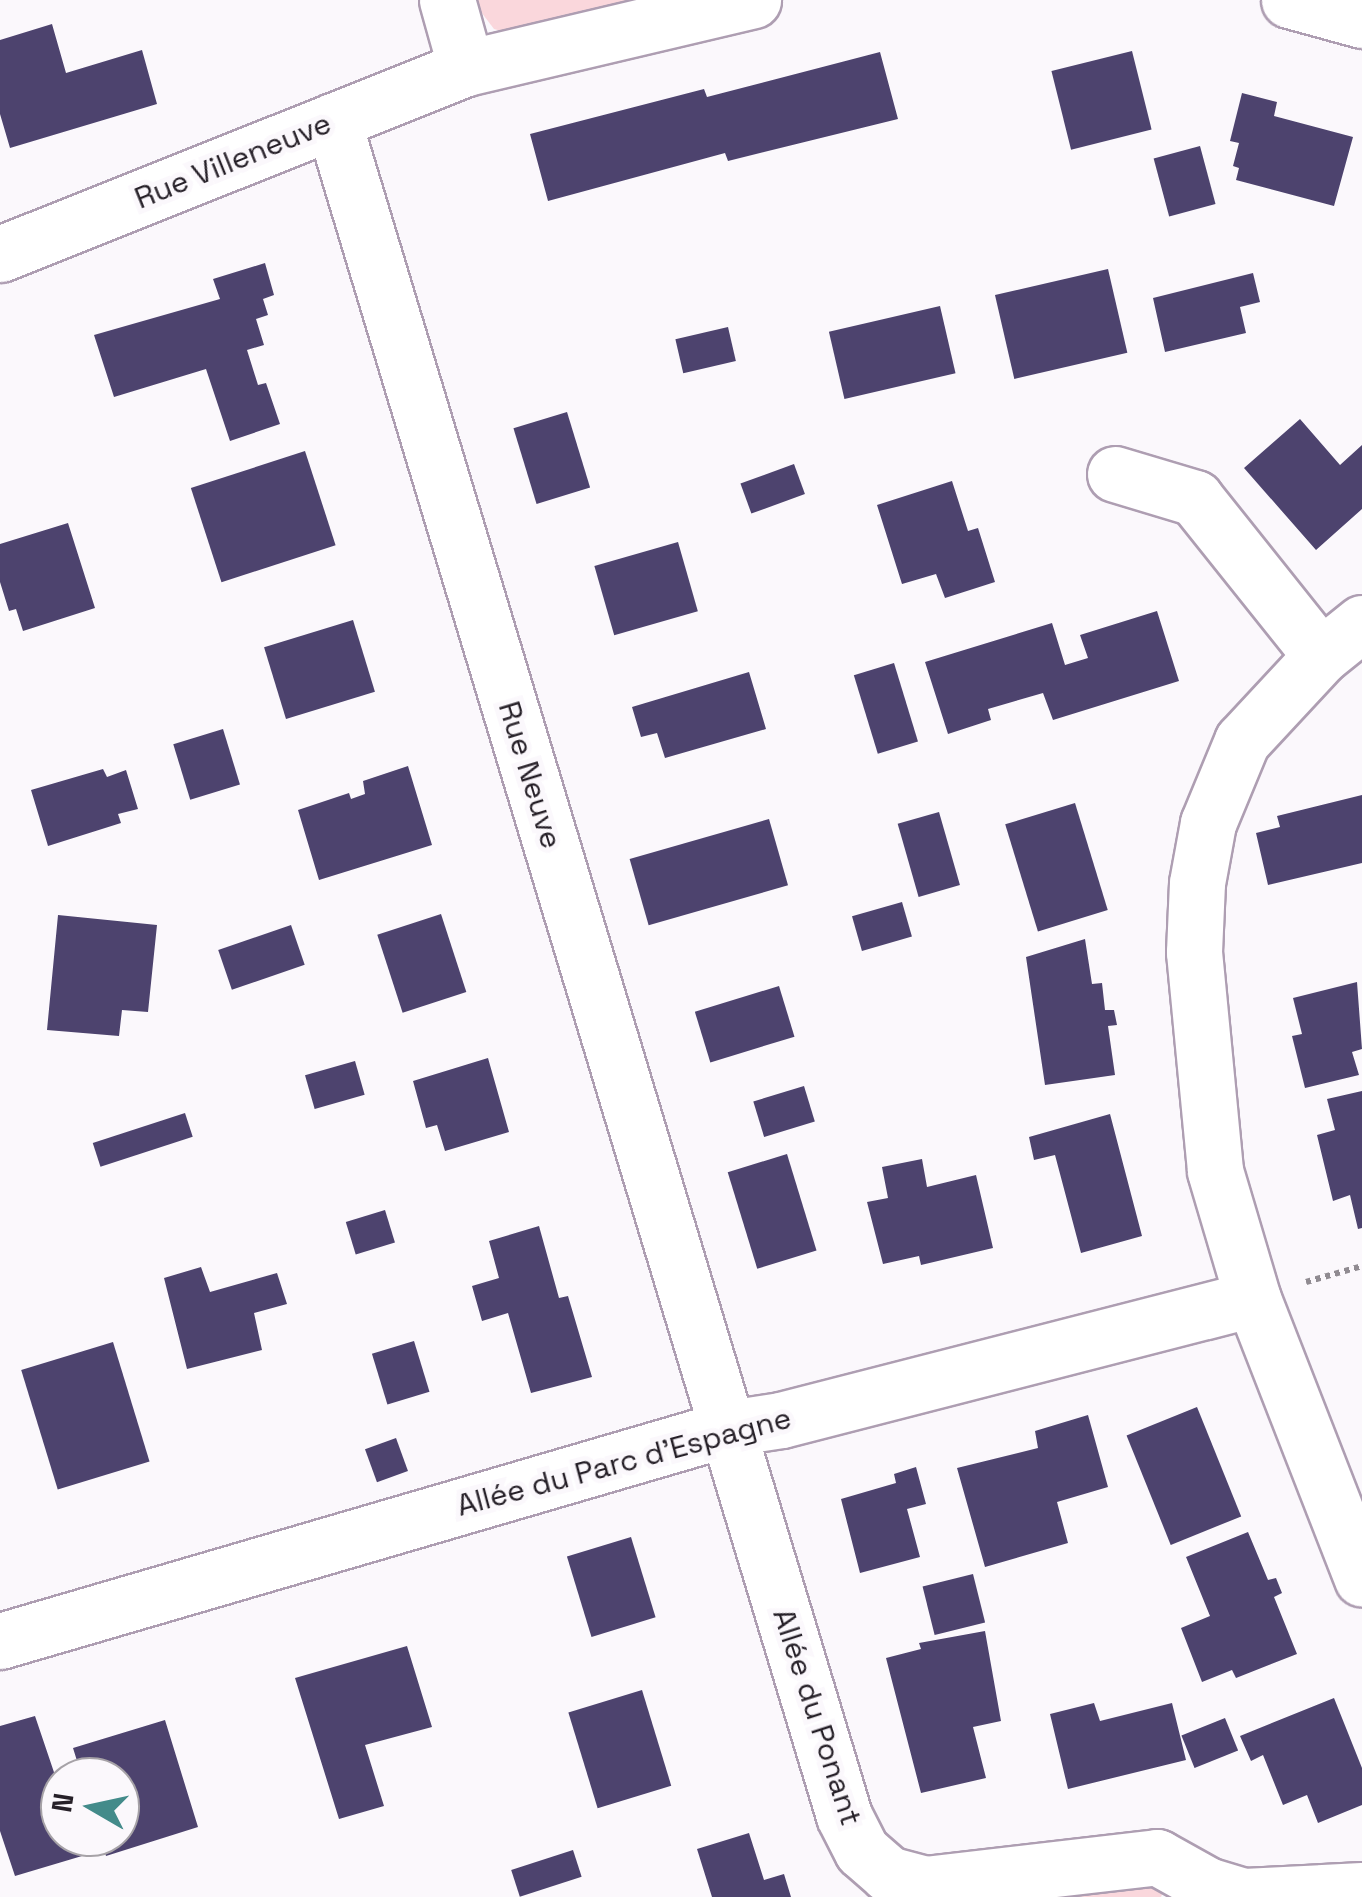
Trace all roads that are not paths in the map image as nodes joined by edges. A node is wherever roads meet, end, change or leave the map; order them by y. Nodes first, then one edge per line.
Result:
1 (448, 0) edge
2 (753, 0) edge
3 (1289, 0) edge
4 (1362, 20) edge
5 (466, 68) junction
6 (333, 121) junction
7 (0, 254) edge
8 (1115, 474) dead end
9 (1341, 639) edge
10 (1253, 1298) junction
11 (728, 1428) junction
12 (1362, 1578) edge
13 (0, 1641) edge
14 (1362, 1890) edge

1 - 5 street
2 - 5 street, Rue Villeneuve
3 - 4 street
5 - 6 street, Rue Villeneuve
6 - 7 street, Rue Villeneuve
6 - 11 street, Rue Neuve
8 - 9 street
9 - 10 street
10 - 11 street, Allée du Parc d'Espagne
10 - 12 street
11 - 13 street, Allée du Parc d'Espagne
11 - 14 street, Allée du Ponant

